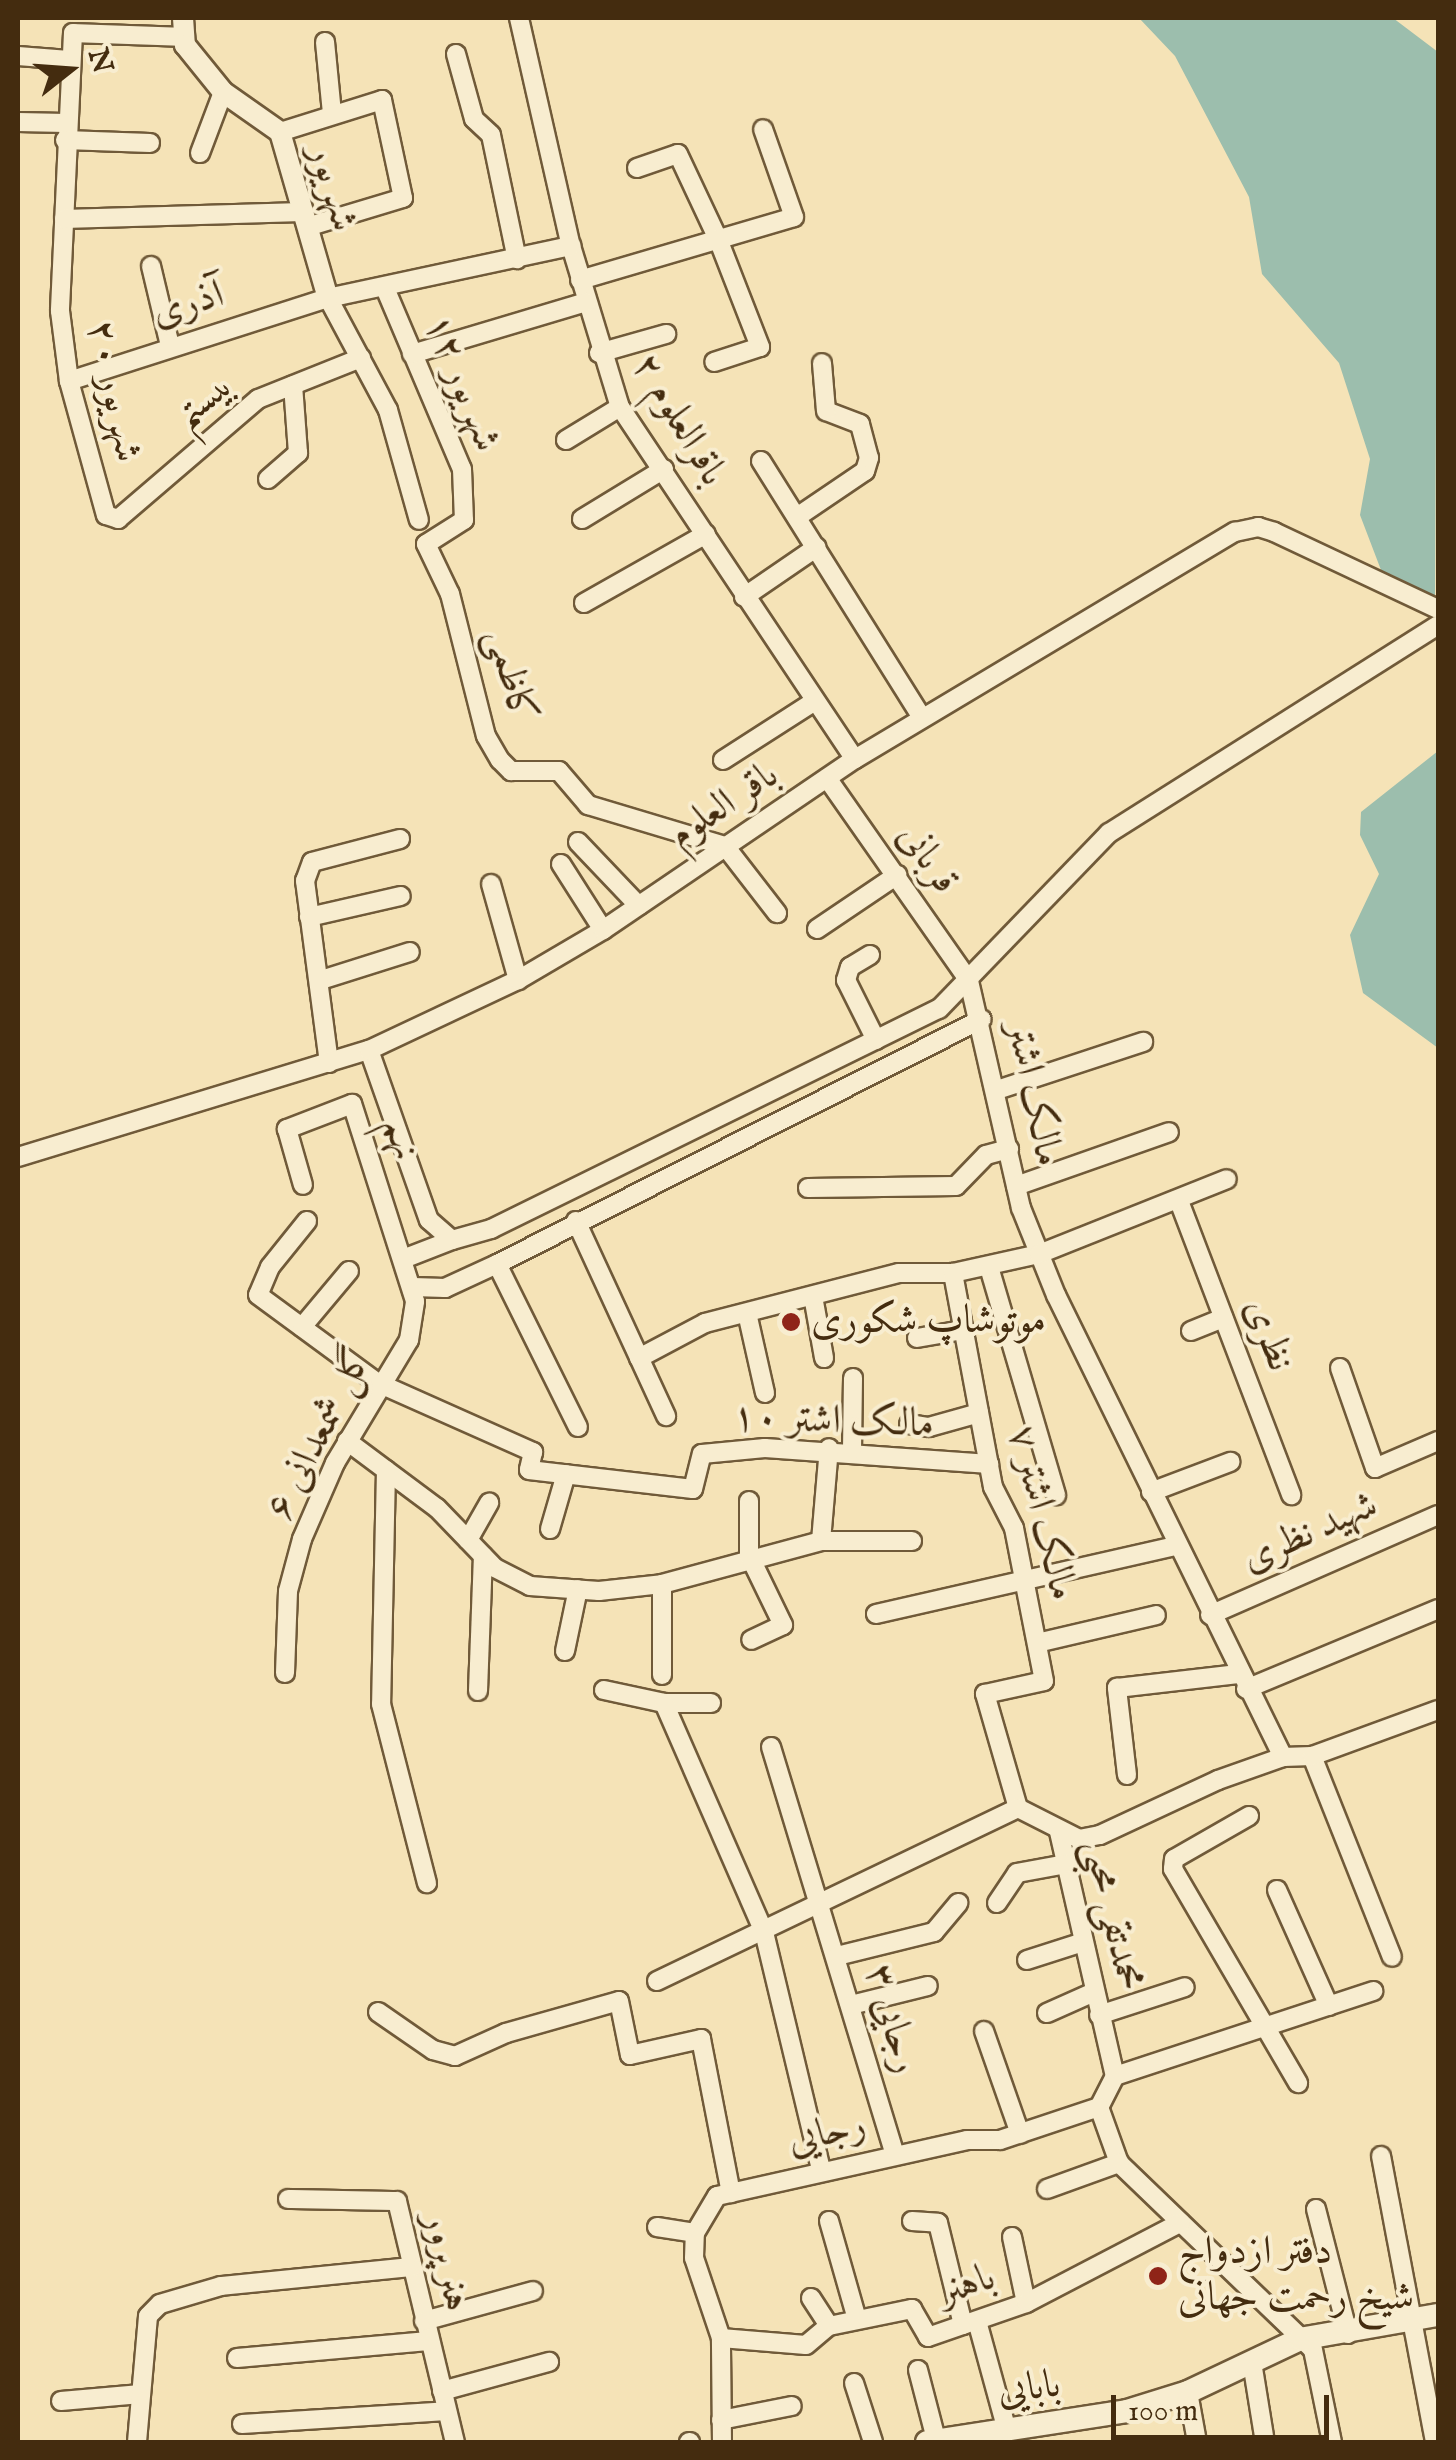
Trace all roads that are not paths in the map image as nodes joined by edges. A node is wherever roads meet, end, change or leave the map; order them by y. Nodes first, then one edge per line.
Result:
1 (519, 18) edge
2 (184, 27) edge
3 (325, 42) dead end
4 (456, 54) dead end
5 (18, 56) edge
6 (69, 60) junction
7 (223, 92) junction
8 (332, 113) junction
9 (18, 122) edge
10 (763, 129) dead end
11 (66, 132) junction
12 (280, 132) junction
13 (150, 144) dead end
14 (200, 153) dead end
15 (636, 168) dead end
16 (64, 219) junction
17 (305, 219) junction
18 (718, 239) junction
19 (571, 246) junction
20 (518, 258) junction
21 (152, 266) dead end
22 (580, 280) junction
23 (385, 288) junction
24 (328, 298) junction
25 (586, 302) junction
26 (666, 334) dead end
27 (170, 346) junction
28 (600, 353) junction
29 (412, 354) junction
30 (361, 358) junction
31 (714, 362) dead end
32 (822, 363) dead end
33 (69, 381) junction
34 (293, 386) junction
35 (620, 406) junction
36 (566, 440) dead end
37 (761, 461) dead end
38 (664, 469) junction
39 (268, 479) dead end
40 (106, 515) joint
41 (797, 518) junction
42 (582, 519) dead end
43 (419, 520) dead end
44 (706, 534) junction
45 (426, 544) joint
46 (816, 548) junction
47 (744, 597) junction
48 (584, 603) dead end
49 (1438, 609) edge
50 (1438, 626) edge
51 (814, 702) junction
52 (922, 718) junction
53 (855, 759) junction
54 (723, 760) dead end
55 (827, 778) junction
56 (400, 839) dead end
57 (578, 842) dead end
58 (726, 846) junction
59 (561, 864) dead end
60 (897, 876) junction
61 (490, 884) dead end
62 (401, 896) dead end
63 (639, 906) junction
64 (777, 912) dead end
65 (309, 917) junction
66 (603, 930) junction
67 (818, 930) dead end
68 (410, 952) dead end
69 (870, 955) dead end
70 (321, 980) junction
71 (518, 980) junction
72 (968, 980) junction
73 (982, 1019) junction
74 (876, 1040) junction
75 (1143, 1042) dead end
76 (369, 1050) junction
77 (329, 1063) junction
78 (996, 1090) junction
79 (1169, 1132) dead end
80 (1009, 1149) junction
81 (644, 1152) junction
82 (18, 1157) edge
83 (1227, 1179) dead end
84 (656, 1183) junction
85 (304, 1185) dead end
86 (1016, 1186) junction
87 (808, 1188) dead end
88 (1179, 1201) junction
89 (307, 1221) dead end
90 (576, 1222) junction
91 (428, 1249) junction
92 (1039, 1254) junction
93 (497, 1264) junction
94 (989, 1267) junction
95 (348, 1271) dead end
96 (953, 1273) junction
97 (413, 1287) junction
98 (813, 1296) junction
99 (748, 1313) junction
100 (1224, 1318) junction
101 (302, 1327) junction
102 (964, 1330) junction
103 (1192, 1331) dead end
104 (917, 1338) dead end
105 (639, 1358) junction
106 (824, 1358) dead end
107 (1340, 1368) dead end
108 (853, 1378) dead end
109 (378, 1382) junction
110 (765, 1393) dead end
111 (979, 1413) junction
112 (666, 1416) dead end
113 (909, 1424) dead end
114 (578, 1426) dead end
115 (346, 1441) junction
116 (1438, 1441) edge
117 (829, 1448) junction
118 (852, 1450) junction
119 (1230, 1462) dead end
120 (989, 1464) junction
121 (386, 1470) junction
122 (566, 1474) junction
123 (1151, 1492) junction
124 (1056, 1494) dead end
125 (1291, 1495) dead end
126 (749, 1501) dead end
127 (489, 1504) dead end
128 (1438, 1515) edge
129 (550, 1529) dead end
130 (468, 1540) junction
131 (821, 1541) junction
132 (912, 1541) dead end
133 (1176, 1546) junction
134 (749, 1555) junction
135 (483, 1556) junction
136 (1025, 1581) junction
137 (662, 1584) junction
138 (578, 1589) junction
139 (1438, 1609) edge
140 (876, 1614) dead end
141 (1156, 1614) dead end
142 (1210, 1615) junction
143 (751, 1640) dead end
144 (1037, 1643) junction
145 (565, 1651) dead end
146 (284, 1673) dead end
147 (662, 1675) dead end
148 (1242, 1681) junction
149 (604, 1690) dead end
150 (478, 1691) dead end
151 (664, 1703) junction
152 (711, 1703) dead end
153 (1438, 1710) edge
154 (771, 1747) dead end
155 (1312, 1756) junction
156 (1284, 1757) junction
157 (1127, 1775) dead end
158 (1018, 1808) junction
159 (1249, 1816) dead end
160 (1059, 1832) junction
161 (1066, 1864) junction
162 (427, 1883) dead end
163 (1277, 1890) dead end
164 (819, 1902) junction
165 (958, 1903) dead end
166 (998, 1904) dead end
167 (764, 1932) junction
168 (1083, 1942) junction
169 (836, 1956) junction
170 (1392, 1957) dead end
171 (1027, 1960) dead end
172 (657, 1981) dead end
173 (928, 1986) dead end
174 (1186, 1988) dead end
175 (1373, 1991) dead end
176 (1094, 1992) junction
177 (851, 2005) junction
178 (1329, 2006) junction
179 (378, 2012) dead end
180 (1047, 2013) dead end
181 (1100, 2014) junction
182 (1268, 2028) junction
183 (984, 2031) dead end
184 (1116, 2076) junction
185 (1298, 2083) dead end
186 (1099, 2107) junction
187 (1020, 2134) junction
188 (894, 2155) junction
189 (1381, 2156) dead end
190 (1119, 2162) junction
191 (821, 2170) junction
192 (1046, 2189) dead end
193 (731, 2193) junction
194 (288, 2199) dead end
195 (1316, 2210) dead end
196 (829, 2221) dead end
197 (912, 2221) dead end
198 (1180, 2223) junction
199 (657, 2227) dead end
200 (695, 2233) junction
201 (1012, 2237) dead end
202 (412, 2267) junction
203 (533, 2292) dead end
204 (810, 2298) dead end
205 (1026, 2303) junction
206 (1427, 2318) edge
207 (857, 2319) junction
208 (424, 2321) junction
209 (970, 2323) junction
210 (830, 2326) junction
211 (1348, 2334) junction
212 (721, 2338) junction
213 (428, 2340) junction
214 (1307, 2341) junction
215 (237, 2358) dead end
216 (549, 2362) dead end
217 (1252, 2362) junction
218 (918, 2370) dead end
219 (854, 2383) dead end
220 (442, 2390) junction
221 (1188, 2392) junction
222 (142, 2394) junction
223 (61, 2400) dead end
224 (792, 2406) dead end
225 (447, 2411) junction
226 (722, 2420) junction
227 (242, 2424) dead end
228 (992, 2435) edge
229 (940, 2440) edge
230 (137, 2442) edge
231 (456, 2442) edge
232 (722, 2442) edge
233 (873, 2442) edge
234 (1197, 2442) edge
235 (1264, 2442) edge
236 (1332, 2442) edge
237 (1436, 2442) edge

1 - 19 street, باقرالعلوم ۲
2 - 6 street
2 - 7 street, شهریور
3 - 8 street
4 - 20 street
5 - 6 street
6 - 11 street, شهریور ۲۰
7 - 12 street, شهریور
7 - 14 street
8 - 12 street
8 - 17 street
9 - 11 street
10 - 18 street
11 - 13 street
11 - 16 street, شهریور ۲۰
12 - 17 street, شهریور
15 - 18 street
16 - 17 street
16 - 33 street, شهریور ۲۰
17 - 24 street, شهریور
18 - 22 street
18 - 31 street
19 - 20 street, آذری
19 - 22 street, باقرالعلوم ۲
20 - 23 street, آذری
21 - 27 street
22 - 25 street, باقرالعلوم ۲
23 - 24 street, آذری
23 - 29 street, شهریور ۱۲
24 - 27 street, آذری
24 - 30 street
25 - 28 street, باقرالعلوم ۲
25 - 29 street
26 - 28 street
27 - 33 street, آذری
28 - 35 street, باقرالعلوم ۲
29 - 45 street, شهریور ۱۲
30 - 34 street, بیستم
30 - 43 street
32 - 41 street
33 - 40 street, شهریور ۲۰
34 - 39 street
34 - 40 street, بیستم
35 - 36 street
35 - 38 street, باقرالعلوم ۲
37 - 41 street
38 - 42 street
38 - 44 street, باقرالعلوم ۲
41 - 46 street
44 - 47 street, باقرالعلوم ۲
44 - 48 street
45 - 58 street, کاظمی
46 - 47 street
46 - 52 street
47 - 51 street, باقرالعلوم ۲
49 - 52 street, باقر العلوم
50 - 72 street, مالک اشتر
51 - 53 street, باقرالعلوم ۲
51 - 54 street
52 - 53 street, باقر العلوم
53 - 55 street, باقر العلوم
55 - 58 street, باقر العلوم
55 - 60 street, قربانی
56 - 65 street
57 - 63 street
58 - 63 street, باقر العلوم
58 - 64 street
59 - 66 street
60 - 67 street
60 - 72 street, قربانی
61 - 71 street
62 - 65 street
63 - 66 street, باقر العلوم
65 - 70 street
66 - 71 street, باقر العلوم
68 - 70 street
69 - 74 street
70 - 77 street
71 - 76 street, باقر العلوم
72 - 73 street, مالک اشتر
72 - 74 street
73 - 78 street, مالک اشتر
73 - 84 street
74 - 81 street
75 - 78 street
76 - 77 street, باقر العلوم
76 - 91 street
77 - 82 street, باقر العلوم
78 - 80 street, مالک اشتر
79 - 86 street
80 - 86 street, مالک اشتر
80 - 87 street
81 - 84 street
81 - 91 street
83 - 88 street
84 - 90 street
85 - 91 street, نهم
86 - 92 street, مالک اشتر
88 - 92 street
88 - 100 street, نظری
89 - 101 street, مالک اشتر ۱۰
90 - 93 street
90 - 105 street
91 - 97 street
92 - 94 street
92 - 123 street, مالک اشتر
93 - 97 street
93 - 114 street
94 - 96 street
94 - 124 street
95 - 101 street
96 - 98 street
96 - 102 street, مالک اشتر ۷
97 - 109 street, گل شمعدانی ۶
98 - 99 street
98 - 106 street
99 - 105 street
99 - 110 street
100 - 103 street
100 - 125 street, نظری
101 - 109 street, مالک اشتر ۱۰
102 - 104 street
102 - 111 street, مالک اشتر ۷
105 - 112 street
107 - 116 street
108 - 118 street
109 - 115 street, گل شمعدانی ۶
109 - 122 street, مالک اشتر ۱۰
111 - 113 street
111 - 120 street, مالک اشتر ۷
115 - 121 street
115 - 146 street, گل شمعدانی ۶
117 - 118 street, مالک اشتر ۱۰
117 - 122 street, مالک اشتر ۱۰
117 - 131 street
118 - 120 street, مالک اشتر ۱۰
119 - 123 street
120 - 136 street, مالک اشتر ۷
121 - 130 street
121 - 162 street
122 - 129 street
123 - 133 street, مالک اشتر
126 - 134 street
127 - 130 street
128 - 142 street, شهید نظری
130 - 135 street
131 - 132 street
131 - 134 street
133 - 136 street
133 - 142 street, مالک اشتر
134 - 137 street
134 - 143 street
135 - 138 street
135 - 150 street
136 - 140 street
136 - 144 street, مالک اشتر ۷
137 - 138 street
137 - 147 street
138 - 145 street
139 - 148 street
141 - 144 street
142 - 148 street, مالک اشتر
144 - 158 street, مالک اشتر ۷
148 - 156 street, مالک اشتر
148 - 157 street
149 - 151 street
151 - 152 street
151 - 167 street
153 - 155 street
154 - 164 street, رجایی ۳
155 - 156 street
155 - 170 street
156 - 160 street
158 - 160 street, محمدتقی محبی
158 - 164 street
159 - 182 street
160 - 161 street, محمدتقی محبی
161 - 166 street
161 - 168 street, محمدتقی محبی
163 - 178 street
164 - 167 street
164 - 169 street, رجایی ۳
165 - 169 street
167 - 172 street
167 - 191 street
168 - 171 street
168 - 176 street, محمدتقی محبی
169 - 177 street, رجایی ۳
173 - 177 street
174 - 181 street
175 - 178 street
176 - 180 street
176 - 181 street, محمدتقی محبی
177 - 188 street, رجایی ۳
178 - 182 street
179 - 193 street
181 - 184 street, محمدتقی محبی
182 - 184 street
182 - 185 street
183 - 187 street
184 - 186 street
186 - 187 street, رجایی
186 - 190 street
187 - 188 street, رجایی
188 - 191 street, رجایی
189 - 206 street
190 - 192 street
190 - 198 street
191 - 193 street, رجایی
193 - 200 street
194 - 202 street, هنر پرور
195 - 211 street
196 - 207 street
197 - 209 street
198 - 205 street, باهنر
198 - 214 street
199 - 200 street
200 - 212 street
201 - 205 street
202 - 208 street, هنر پرور
202 - 222 street
203 - 208 street
204 - 210 street
205 - 209 street, باهنر
206 - 211 main road, بابایی
206 - 237 street
207 - 209 street, باهنر
207 - 210 street, باهنر
208 - 213 street, هنر پرور
209 - 228 street
210 - 212 street, باهنر
211 - 214 main road, بابایی
212 - 226 street
213 - 215 street
213 - 220 street, هنر پرور
214 - 217 main road, بابایی
214 - 236 street
216 - 220 street
217 - 221 main road, بابایی
217 - 235 street
218 - 229 street
219 - 233 street
220 - 225 street, هنر پرور
221 - 228 main road, بابایی
221 - 234 street
222 - 223 street
222 - 230 street
224 - 226 street
225 - 227 street
225 - 231 street, هنر پرور
226 - 232 street
228 - 229 main road, بابایی

